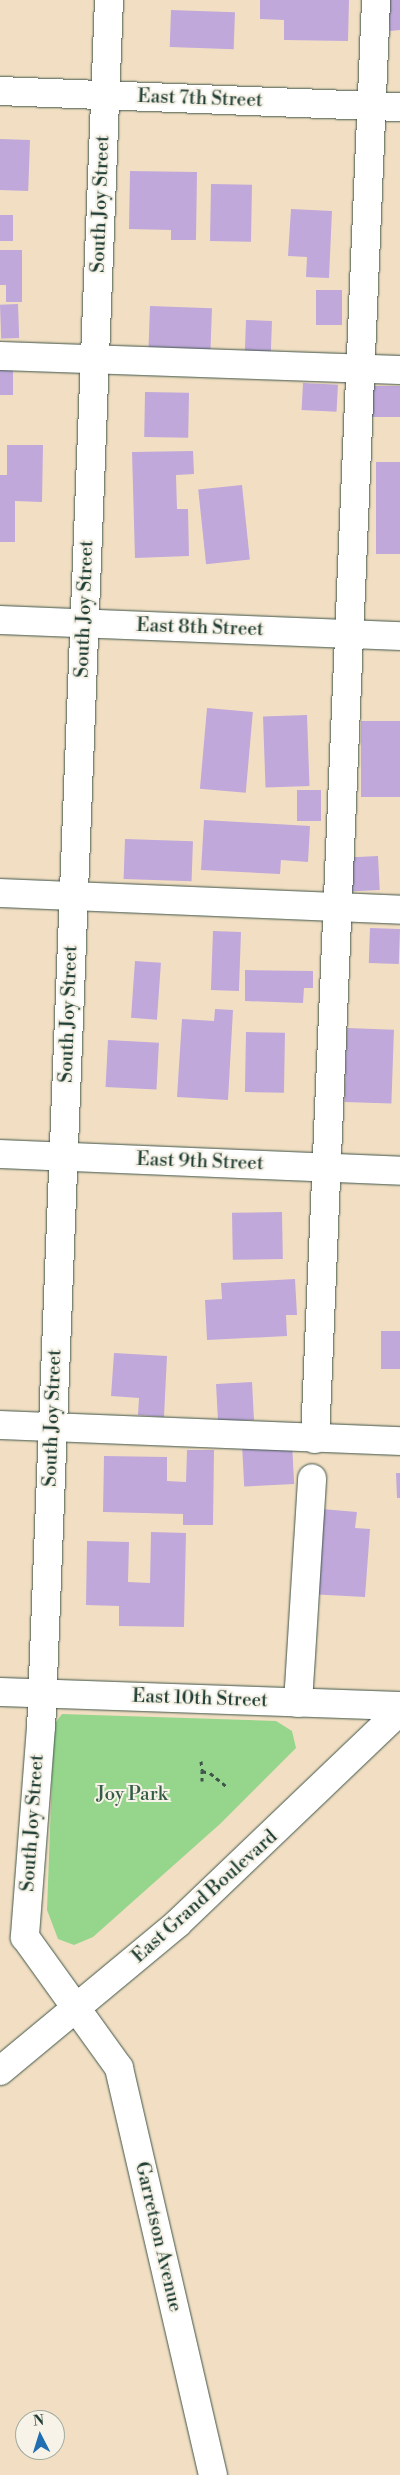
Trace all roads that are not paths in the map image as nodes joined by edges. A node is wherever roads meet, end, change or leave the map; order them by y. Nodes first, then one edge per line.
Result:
1 (109, 0) edge
2 (376, 0) edge
3 (0, 91) edge
4 (105, 95) junction
5 (373, 106) junction
6 (400, 107) edge
7 (0, 356) edge
8 (95, 358) junction
9 (361, 368) junction
10 (400, 370) edge
11 (0, 620) edge
12 (84, 624) junction
13 (349, 634) junction
14 (400, 636) edge
15 (0, 894) edge
16 (73, 897) junction
17 (337, 907) junction
18 (400, 910) edge
19 (0, 1154) edge
20 (63, 1156) junction
21 (325, 1166) junction
22 (400, 1171) edge
23 (0, 1425) edge
24 (52, 1427) junction
25 (315, 1438) junction
26 (400, 1441) edge
27 (312, 1478) dead end
28 (0, 1692) edge
29 (42, 1693) junction
30 (298, 1703) junction
31 (400, 1706) edge
32 (400, 1711) edge
33 (77, 2010) junction
34 (0, 2072) edge
35 (213, 2475) edge

1 - 4 street, South Joy Street
2 - 5 street
3 - 4 street, East 7th Street
4 - 5 street, East 7th Street
4 - 8 street, South Joy Street
5 - 6 street, East 7th Street
5 - 9 street
7 - 8 street
8 - 9 street
8 - 12 street, South Joy Street
9 - 10 street
9 - 13 street
11 - 12 street, East 8th Street
12 - 13 street, East 8th Street
12 - 16 street, South Joy Street
13 - 14 street, East 8th Street
13 - 17 street
15 - 16 street
16 - 17 street
16 - 20 street, South Joy Street
17 - 18 street
17 - 21 street
19 - 20 street, East 9th Street
20 - 21 street, East 9th Street
20 - 24 street, South Joy Street
21 - 22 street, East 9th Street
21 - 25 street
23 - 24 street
24 - 25 street
24 - 29 street, South Joy Street
25 - 26 street
27 - 30 street
28 - 29 street, East 10th Street
29 - 30 street, East 10th Street
29 - 33 street, South Joy Street
30 - 31 street, East 10th Street
32 - 33 street, East Grand Boulevard
33 - 34 street, East Grand Boulevard
33 - 35 street, Garretson Avenue

